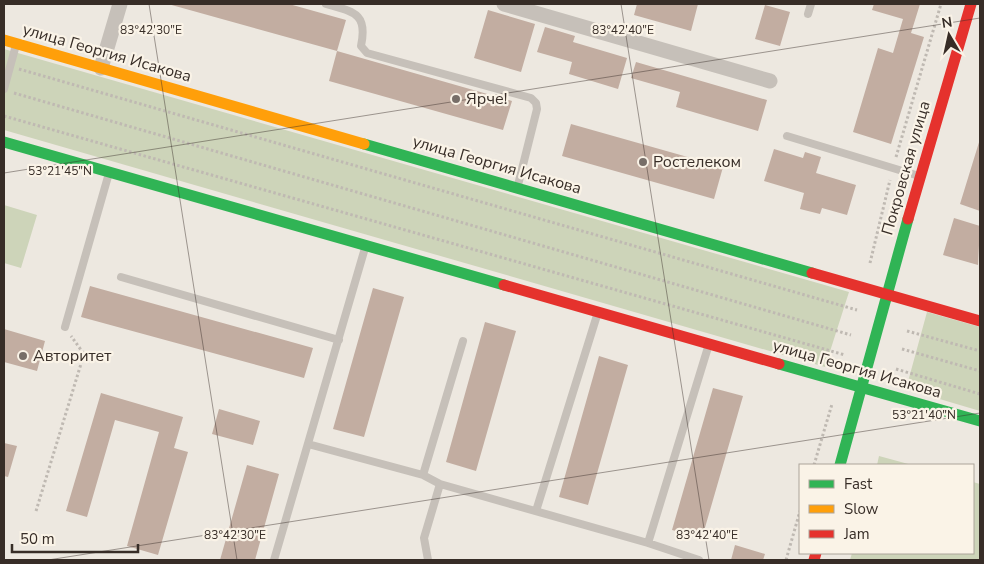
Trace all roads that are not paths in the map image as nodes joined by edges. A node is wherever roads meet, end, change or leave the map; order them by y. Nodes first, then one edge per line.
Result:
1 (120, 4) edge
2 (326, 4) edge
3 (504, 4) edge
4 (811, 4) edge
5 (971, 4) edge
6 (808, 14) dead end
7 (4, 40) edge
8 (16, 44) junction
9 (101, 68) junction
10 (770, 81) dead end
11 (4, 88) edge
12 (787, 136) dead end
13 (4, 142) edge
14 (109, 172) junction
15 (921, 177) junction
16 (518, 188) junction
17 (366, 246) junction
18 (121, 276) dead end
19 (886, 295) junction
20 (598, 312) junction
21 (980, 321) edge
22 (65, 327) road end
23 (339, 340) junction
24 (463, 341) dead end
25 (708, 344) junction
26 (861, 388) junction
27 (980, 421) edge
28 (308, 444) junction
29 (840, 464) edge
30 (423, 475) junction
31 (440, 484) junction
32 (536, 511) junction
33 (648, 542) junction
34 (274, 560) edge
35 (428, 560) edge
36 (699, 560) edge

1 - 9 street
2 - 16 lane
3 - 10 street
4 - 6 lane
5 - 15 street, Покровская улица
7 - 8 street, улица Георгия Исакова
8 - 9 street, улица Георгия Исакова
8 - 11 lane
9 - 16 street, улица Георгия Исакова
12 - 15 lane
13 - 14 street, улица Георгия Исакова
14 - 17 street, улица Георгия Исакова
14 - 22 lane
15 - 19 street, Покровская улица
16 - 19 street, улица Георгия Исакова
17 - 20 street, улица Георгия Исакова
17 - 23 lane
18 - 23 lane
19 - 21 street, улица Георгия Исакова
19 - 26 street, Покровская улица
20 - 25 street, улица Георгия Исакова
20 - 32 lane
23 - 28 lane
24 - 30 lane
25 - 26 street, улица Георгия Исакова
25 - 33 lane
26 - 27 street, улица Георгия Исакова
26 - 29 street, Покровская улица
28 - 30 lane
28 - 34 lane
30 - 31 lane
31 - 32 lane
31 - 35 lane
32 - 33 lane
33 - 36 lane

